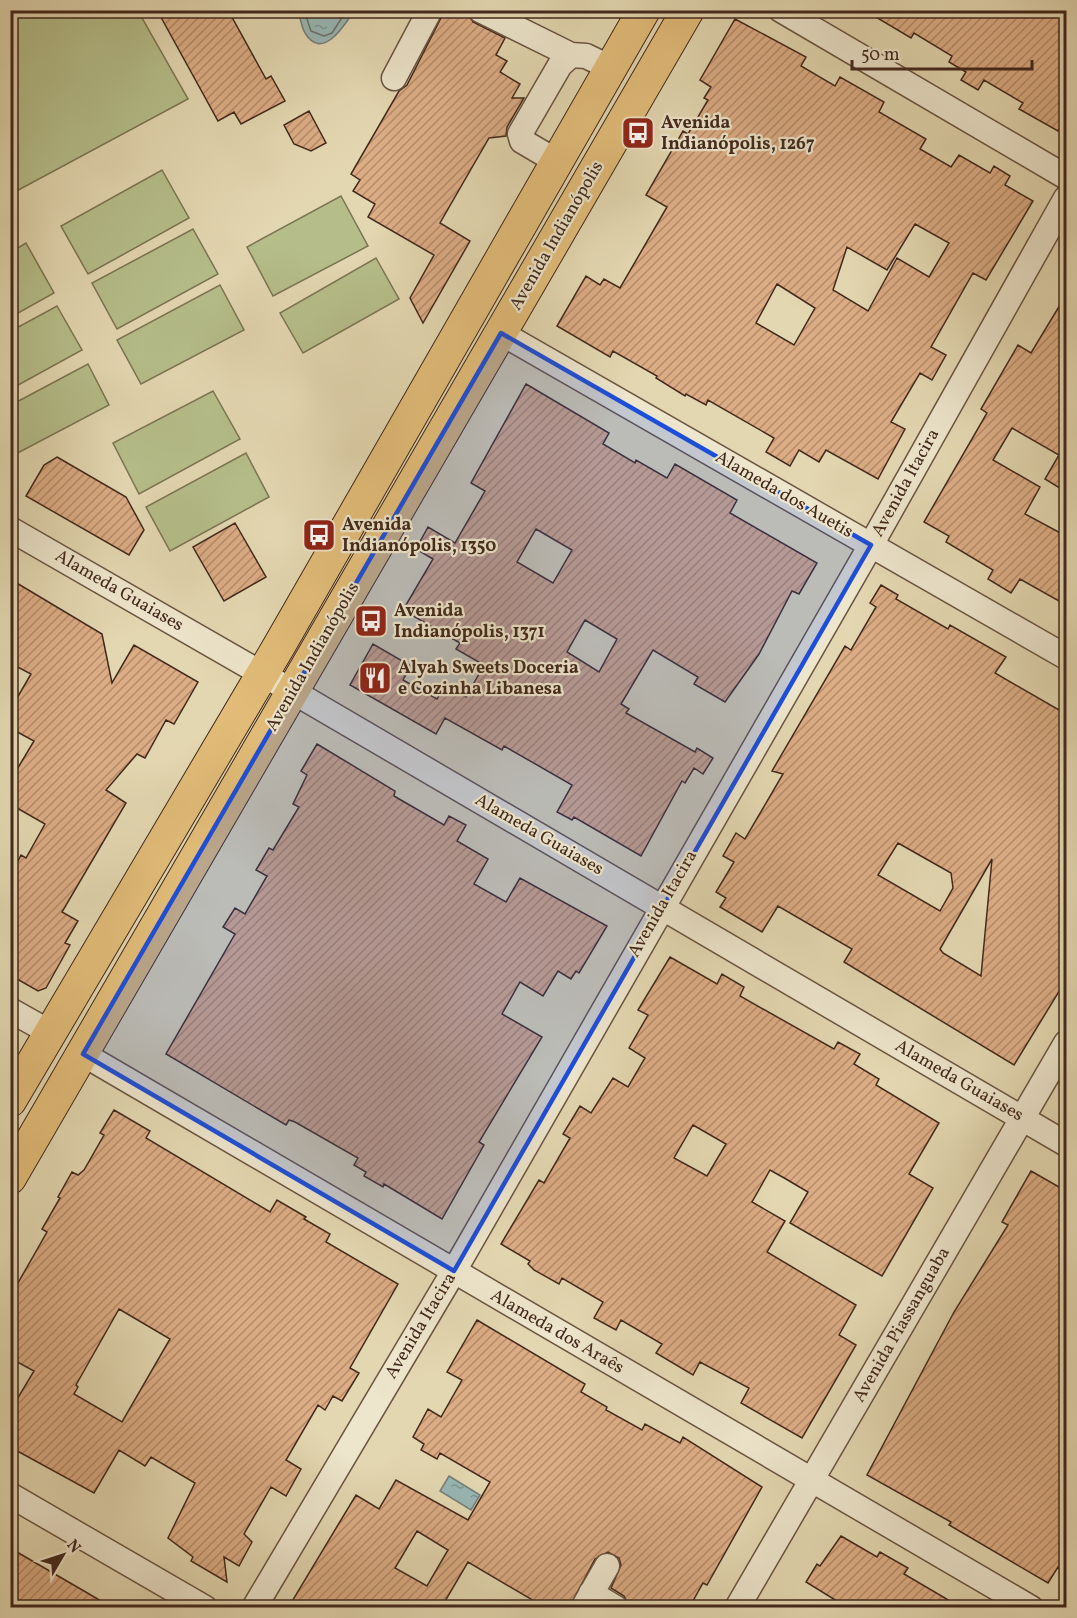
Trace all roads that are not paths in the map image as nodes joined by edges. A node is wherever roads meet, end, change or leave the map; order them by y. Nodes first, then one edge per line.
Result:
1 (430, 10) edge
2 (480, 10) edge
3 (644, 10) edge
4 (688, 10) edge
5 (781, 10) edge
6 (571, 55) junction
7 (611, 68) junction
8 (394, 78) dead end
9 (556, 161) junction
10 (1066, 177) edge
11 (1066, 198) edge
12 (501, 333) junction
13 (10, 529) edge
14 (871, 545) junction
15 (1066, 657) edge
16 (262, 674) junction
17 (292, 690) junction
18 (662, 906) junction
19 (10, 1010) edge
20 (51, 1033) junction
21 (1066, 1043) edge
22 (83, 1054) junction
23 (10, 1101) edge
24 (1023, 1118) junction
25 (1066, 1143) edge
26 (10, 1178) edge
27 (454, 1271) junction
28 (810, 1481) junction
29 (10, 1495) edge
30 (607, 1566) dead end
31 (587, 1600) edge
32 (205, 1608) edge
33 (254, 1608) edge
34 (616, 1608) edge
35 (737, 1608) edge
36 (1031, 1608) edge

1 - 8 street
2 - 6 street
3 - 7 main road, Avenida Indianópolis
4 - 12 main road, Avenida Indianópolis
5 - 10 street
6 - 7 street
6 - 9 street
7 - 9 main road, Avenida Indianópolis
9 - 16 main road, Avenida Indianópolis
11 - 14 street, Avenida Itacira
12 - 14 street, Alameda dos Auetis
12 - 17 main road, Avenida Indianópolis
13 - 16 street, Alameda Guaiases
14 - 15 street, Alameda dos Auetis
14 - 18 street, Avenida Itacira
16 - 17 street, Alameda Guaiases
16 - 20 main road, Avenida Indianópolis
17 - 18 street, Alameda Guaiases
17 - 22 main road, Avenida Indianópolis
18 - 24 street, Alameda Guaiases
18 - 27 street, Avenida Itacira
19 - 20 street
20 - 23 main road, Avenida Indianópolis
21 - 24 street, Avenida Piassanguaba
22 - 26 main road, Avenida Indianópolis
22 - 27 street, Alameda dos Araês
24 - 25 street, Alameda Guaiases
24 - 28 street, Avenida Piassanguaba
27 - 28 street, Alameda dos Araês
27 - 33 street, Avenida Itacira
28 - 35 street, Avenida Piassanguaba
28 - 36 street, Alameda dos Araês
29 - 32 street
30 - 31 street
31 - 34 street

